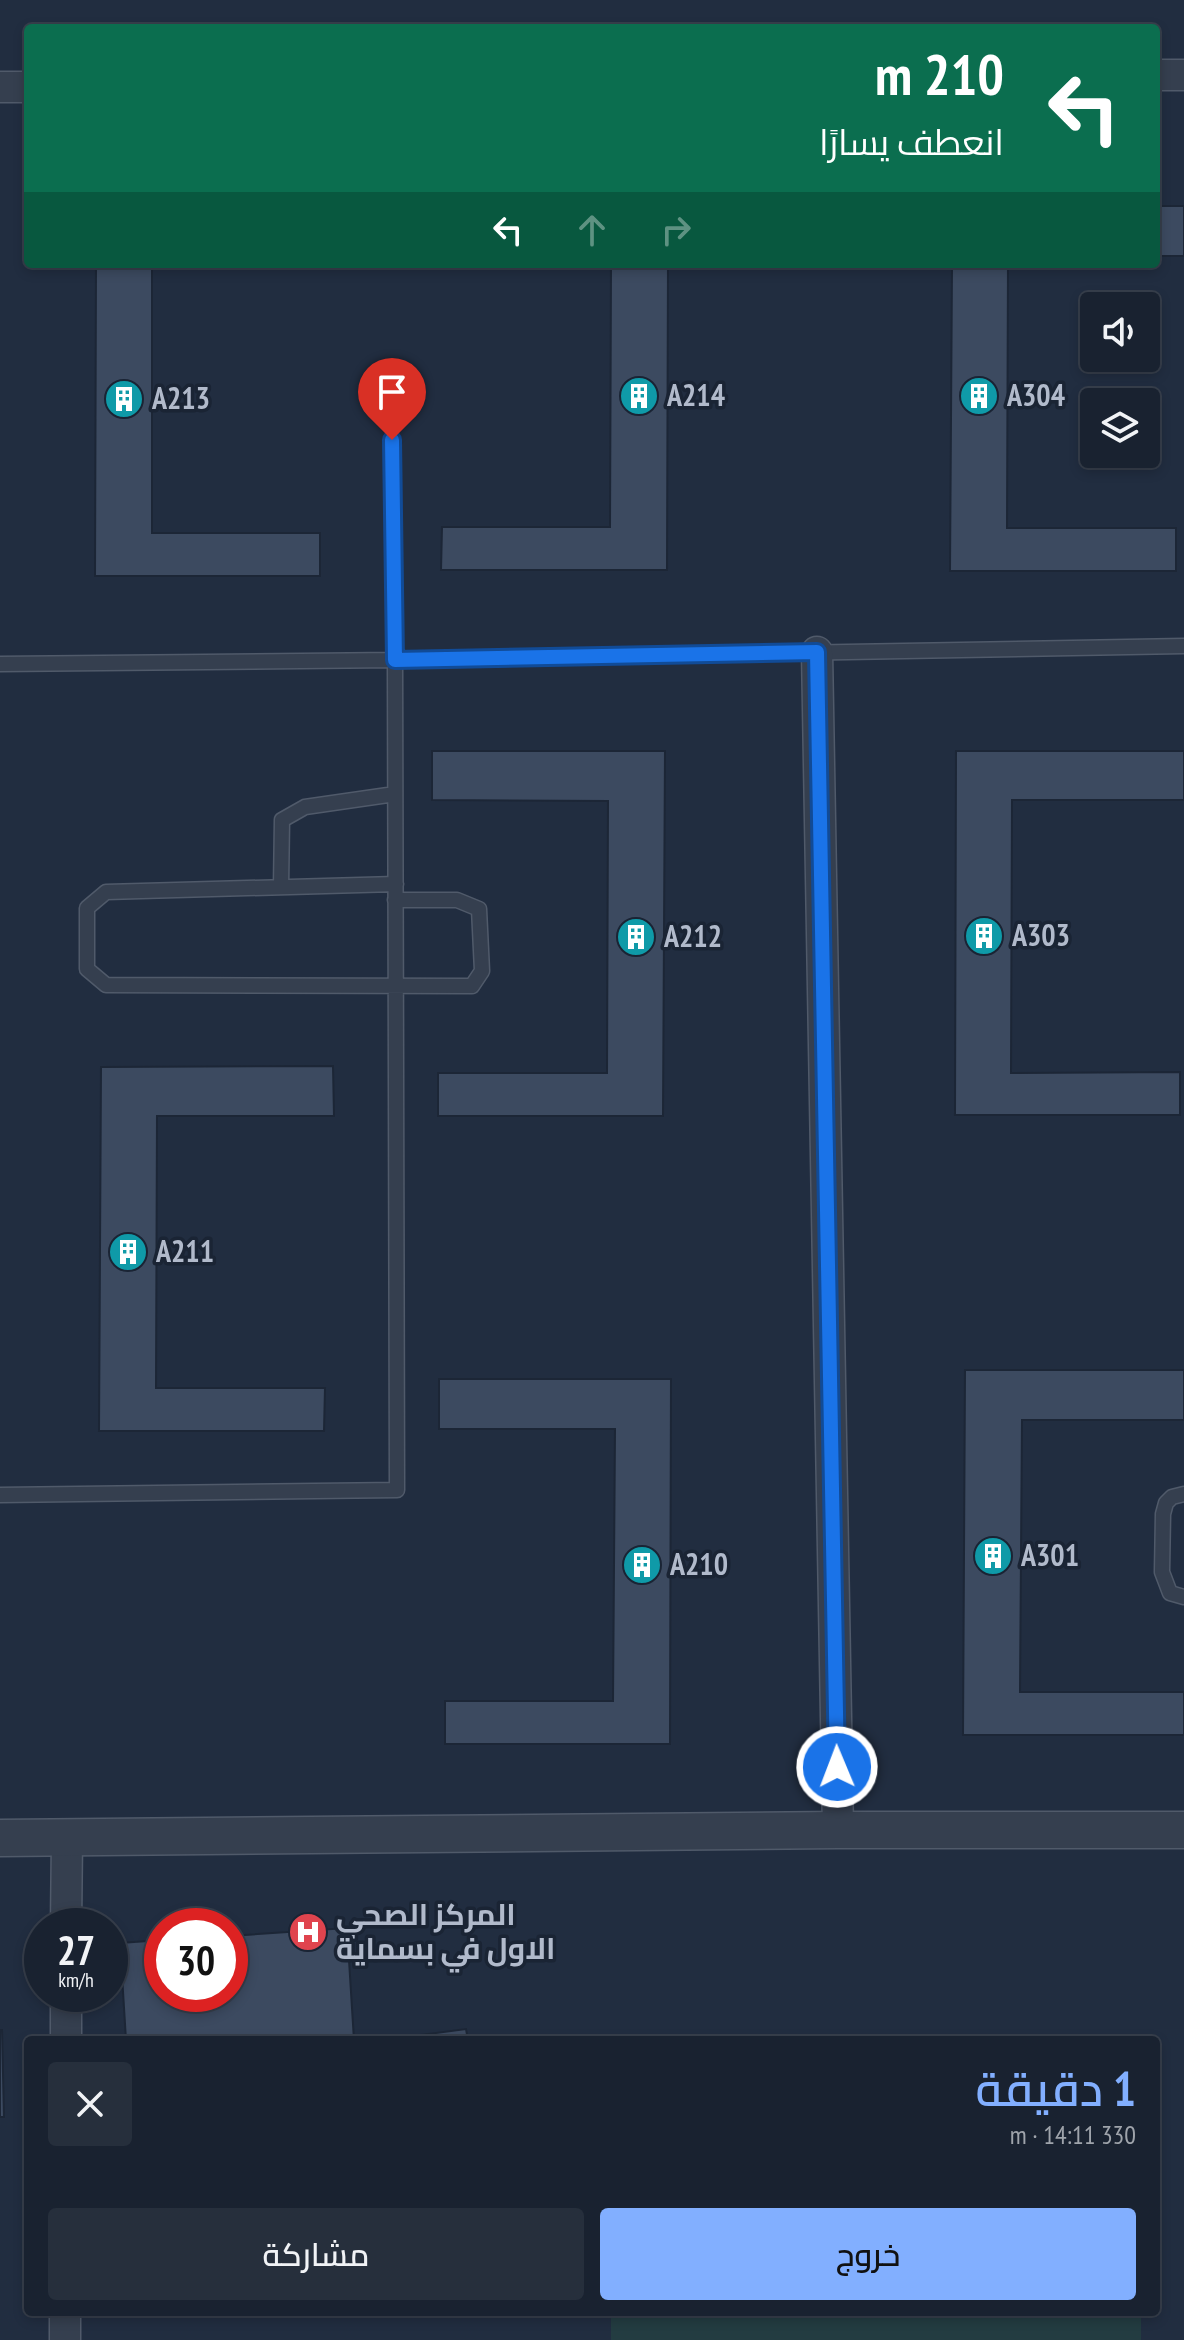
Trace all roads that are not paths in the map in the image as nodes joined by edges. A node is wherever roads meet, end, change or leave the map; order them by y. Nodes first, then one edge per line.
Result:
1 (1160, 75) edge
2 (1184, 75) edge
3 (0, 87) edge
4 (24, 87) edge
5 (392, 440) dead end
6 (1184, 646) edge
7 (817, 652) junction
8 (395, 660) junction
9 (0, 664) edge
10 (395, 794) junction
11 (396, 884) junction
12 (281, 887) junction
13 (395, 900) junction
14 (394, 984) junction
15 (1184, 1494) edge
16 (0, 1495) edge
17 (1184, 1597) edge
18 (838, 1830) junction
19 (1184, 1830) edge
20 (0, 1838) edge
21 (67, 1838) junction
22 (66, 1908) edge
23 (66, 2012) edge
24 (66, 2036) edge
25 (65, 2316) edge
26 (65, 2340) edge

1 - 2 street
3 - 4 street
5 - 8 lane
6 - 7 lane
7 - 8 lane
7 - 18 street
8 - 9 lane
8 - 10 lane
10 - 11 lane
10 - 12 lane
11 - 12 lane
11 - 13 lane
12 - 14 lane
13 - 14 lane
13 - 14 lane
14 - 16 lane
15 - 17 lane
18 - 19 street
18 - 21 street
20 - 21 street
21 - 22 street
23 - 24 street
25 - 26 street

